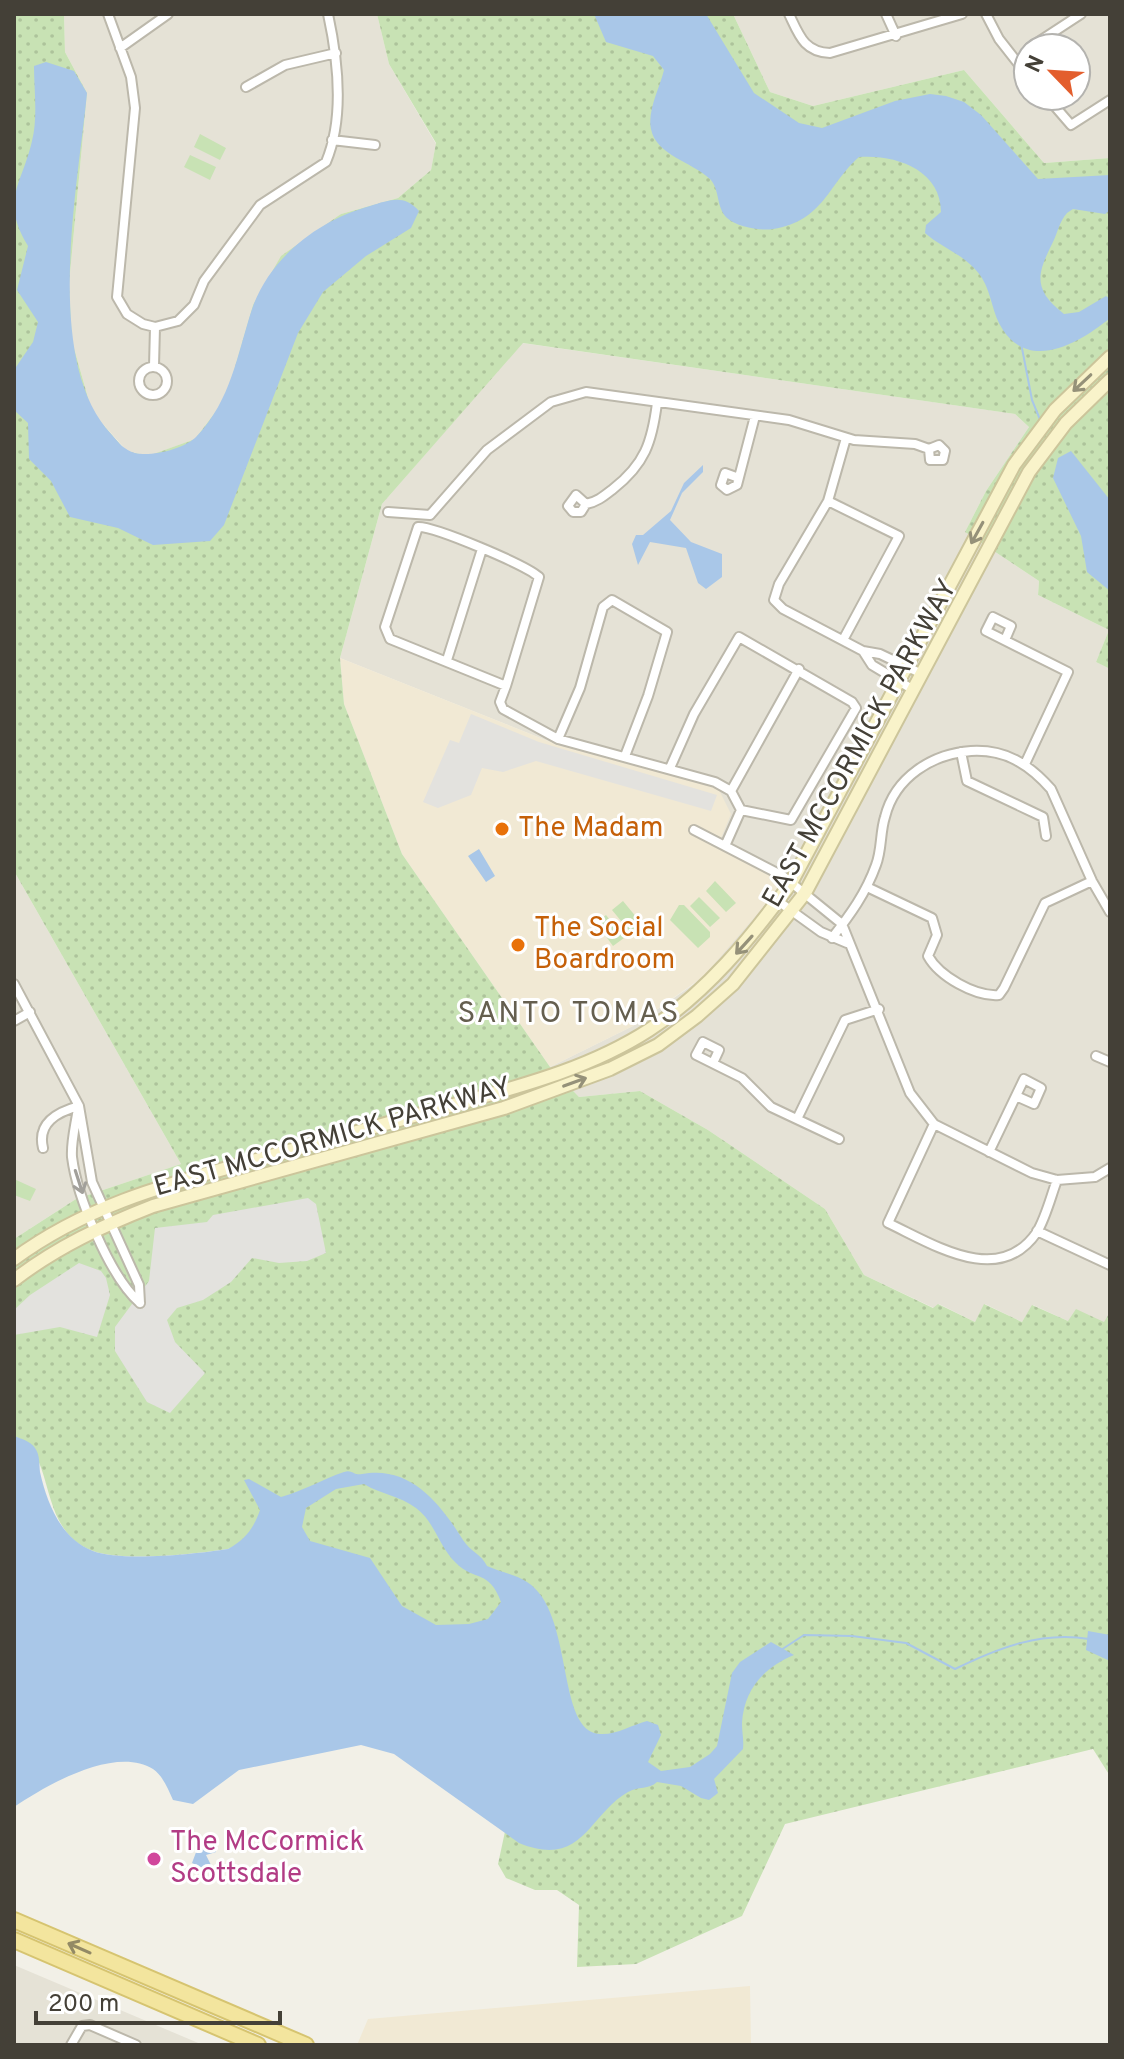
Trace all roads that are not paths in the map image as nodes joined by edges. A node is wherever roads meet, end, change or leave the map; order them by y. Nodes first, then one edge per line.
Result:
1 (108, 14) edge
2 (168, 14) edge
3 (328, 14) edge
4 (789, 14) edge
5 (886, 14) edge
6 (962, 14) edge
7 (986, 14) edge
8 (1081, 14) edge
9 (1053, 32) edge
10 (896, 36) junction
11 (120, 48) junction
12 (336, 53) junction
13 (1012, 57) edge
14 (246, 87) dead end
15 (1110, 100) edge
16 (1060, 112) edge
17 (1091, 112) edge
18 (1092, 112) edge
19 (332, 140) junction
20 (375, 145) dead end
21 (155, 327) junction
22 (1110, 357) edge
23 (154, 366) dead end
24 (1110, 380) edge
25 (657, 403) junction
26 (755, 416) junction
27 (846, 438) junction
28 (929, 449) dead end
29 (736, 477) dead end
30 (828, 501) junction
31 (586, 504) dead end
32 (388, 512) dead end
33 (482, 549) junction
34 (843, 640) junction
35 (1005, 640) dead end
36 (863, 651) junction
37 (447, 660) junction
38 (905, 665) junction
39 (799, 669) junction
40 (920, 673) junction
41 (897, 681) junction
42 (506, 686) junction
43 (912, 689) junction
44 (558, 739) junction
45 (961, 752) junction
46 (625, 756) junction
47 (1025, 764) junction
48 (670, 768) junction
49 (731, 791) junction
50 (741, 810) junction
51 (694, 830) dead end
52 (1046, 836) dead end
53 (725, 846) junction
54 (1092, 881) junction
55 (791, 883) junction
56 (867, 887) junction
57 (805, 893) junction
58 (778, 901) junction
59 (792, 911) junction
60 (1110, 912) edge
61 (842, 924) junction
62 (832, 938) junction
63 (847, 943) junction
64 (14, 984) edge
65 (879, 1009) junction
66 (30, 1012) junction
67 (14, 1021) edge
68 (603, 1056) junction
69 (1096, 1056) dead end
70 (1110, 1062) edge
71 (713, 1063) dead end
72 (610, 1069) junction
73 (1016, 1096) dead end
74 (79, 1106) junction
75 (797, 1119) junction
76 (934, 1124) junction
77 (839, 1139) dead end
78 (43, 1148) dead end
79 (989, 1152) junction
80 (1110, 1168) edge
81 (1057, 1180) junction
82 (103, 1207) junction
83 (89, 1214) junction
84 (109, 1223) junction
85 (96, 1229) junction
86 (1037, 1231) junction
87 (14, 1259) edge
88 (1110, 1265) edge
89 (14, 1280) edge
90 (14, 1920) edge
91 (14, 1940) edge
92 (71, 2045) edge
93 (136, 2045) edge
94 (258, 2045) edge
95 (306, 2045) edge

1 - 11 street
2 - 11 street
3 - 12 street
4 - 10 street
5 - 10 street
6 - 10 street
7 - 13 street
8 - 9 street
11 - 21 street
12 - 14 street
12 - 19 street
15 - 18 street
16 - 17 street
19 - 20 street
19 - 21 street
21 - 23 street
22 -> 38 main road, EAST MCCORMICK PARKWAY
24 - 40 main road, EAST MCCORMICK PARKWAY
25 - 26 street
25 - 31 street
25 - 32 street
26 - 27 street
26 - 29 street
27 - 28 street
27 - 30 street
30 - 34 street
30 - 34 street
33 - 37 street
33 - 37 street
33 - 42 street
34 - 36 street
35 - 47 street
36 - 38 street
36 - 41 street
37 - 42 street
38 - 40 street
38 - 41 main road, EAST MCCORMICK PARKWAY
39 - 48 street
39 - 49 street
39 - 50 street
40 - 43 main road, EAST MCCORMICK PARKWAY
41 - 43 street
41 - 55 main road, EAST MCCORMICK PARKWAY
42 - 44 street
43 - 57 main road, EAST MCCORMICK PARKWAY
44 - 46 street
44 - 46 street
45 - 47 street
45 - 52 street
45 - 56 street
46 - 48 street
47 - 54 street
48 - 49 street
49 - 50 street
50 - 53 street
51 - 53 street
53 - 55 street
54 - 56 street
54 - 60 street
55 - 57 street
55 - 58 main road, EAST MCCORMICK PARKWAY
56 - 61 street
57 - 59 main road, EAST MCCORMICK PARKWAY
57 - 61 street
58 - 59 street
58 -> 68 main road, EAST MCCORMICK PARKWAY
59 - 62 street
59 - 72 main road, EAST MCCORMICK PARKWAY
61 - 62 street
61 - 63 street
62 - 63 street
63 - 65 street
64 - 66 street
65 - 75 street
65 - 76 street
66 - 67 street
66 - 74 street
68 - 72 main road
68 - 82 main road, EAST MCCORMICK PARKWAY
69 - 70 street
71 - 75 street
84 -> 72 main road, EAST MCCORMICK PARKWAY
73 - 79 street
74 - 78 street
74 - 82 street
74 -> 83 street
75 - 77 street
76 - 79 street
76 - 86 street
79 - 81 street
80 - 81 street
81 - 86 street
82 - 83 main road, EAST MCCORMICK PARKWAY
82 - 84 street
83 - 85 street
83 - 87 main road, EAST MCCORMICK PARKWAY
84 - 85 main road, EAST MCCORMICK PARKWAY
84 - 85 street
85 - 89 main road, EAST MCCORMICK PARKWAY
86 - 88 street
95 -> 90 main road
91 - 94 main road
92 - 93 street

